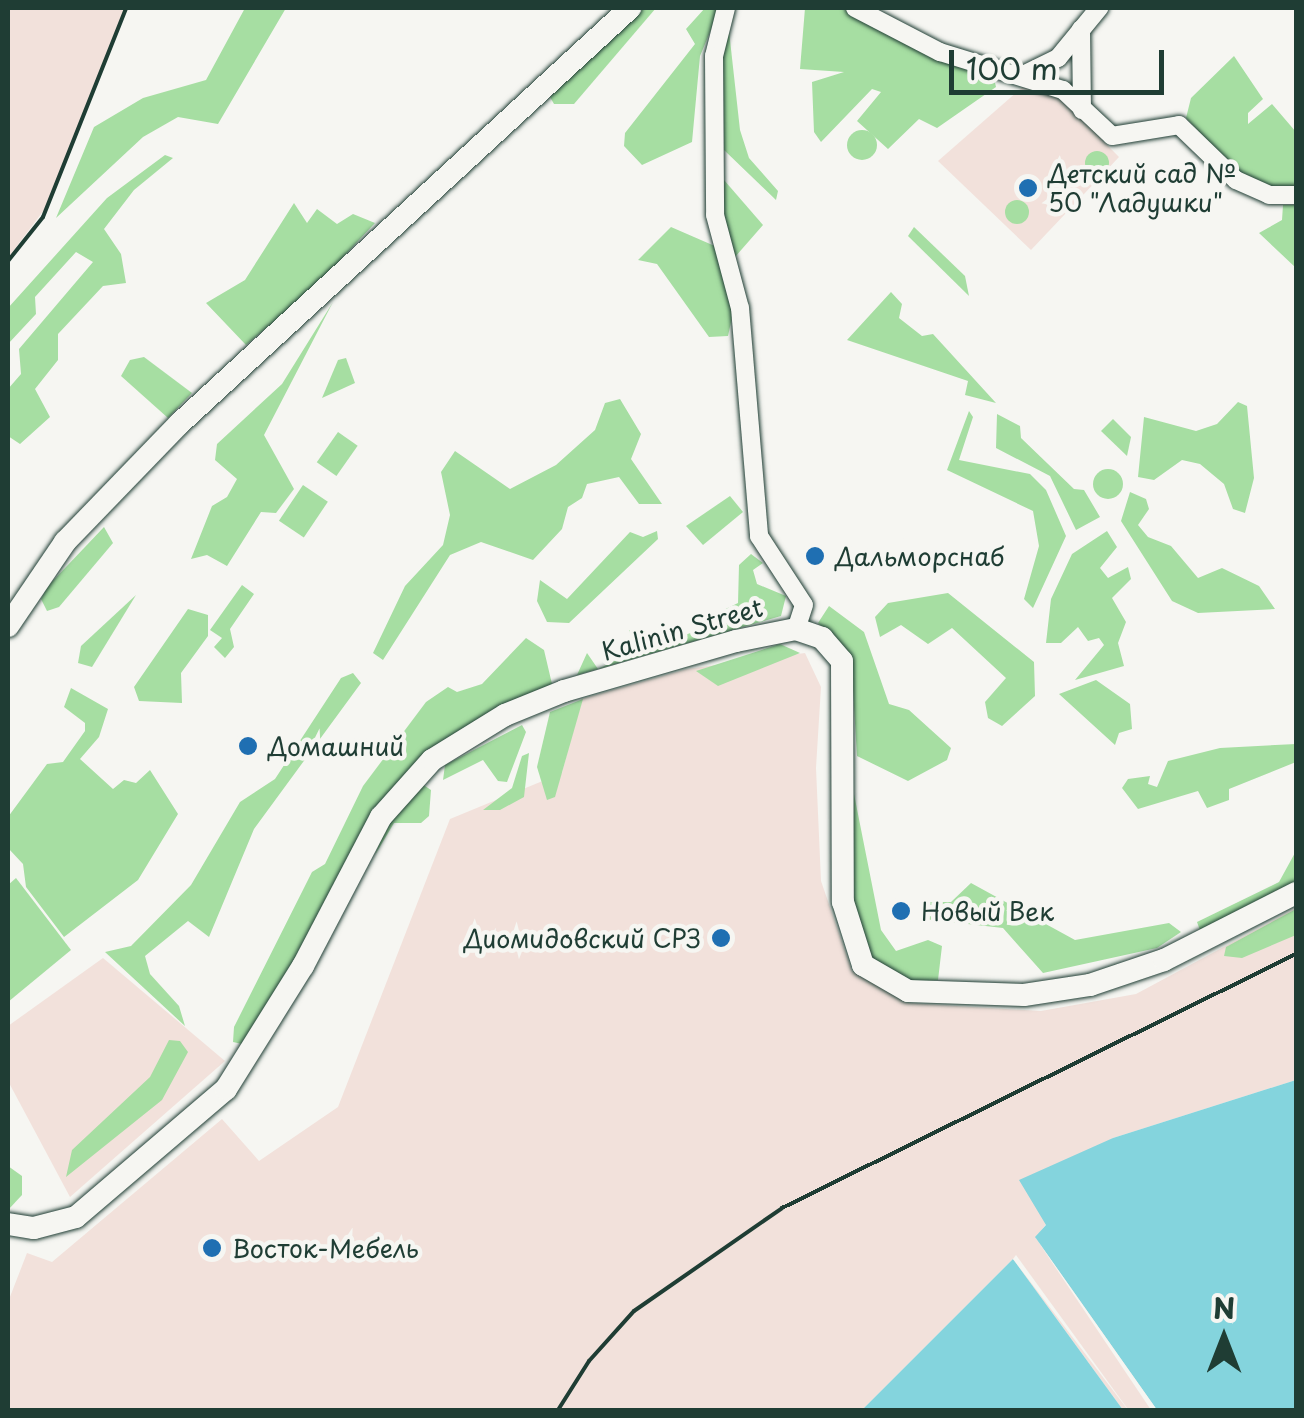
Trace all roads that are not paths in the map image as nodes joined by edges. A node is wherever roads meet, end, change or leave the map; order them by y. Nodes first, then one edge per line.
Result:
1 (630, 8) edge
2 (726, 8) edge
3 (855, 8) edge
4 (1099, 8) edge
5 (1081, 29) junction
6 (1025, 74) junction
7 (1082, 110) junction
8 (1296, 194) edge
9 (8, 626) edge
10 (796, 629) junction
11 (1296, 893) edge
12 (8, 1224) edge

1 - 9 main road
2 - 10 street
3 - 6 street
4 - 5 street
5 - 6 street
5 - 7 street
6 - 7 street
7 - 8 street
10 - 11 main road, Kalinin Street
10 - 12 main road, Kalinin Street

